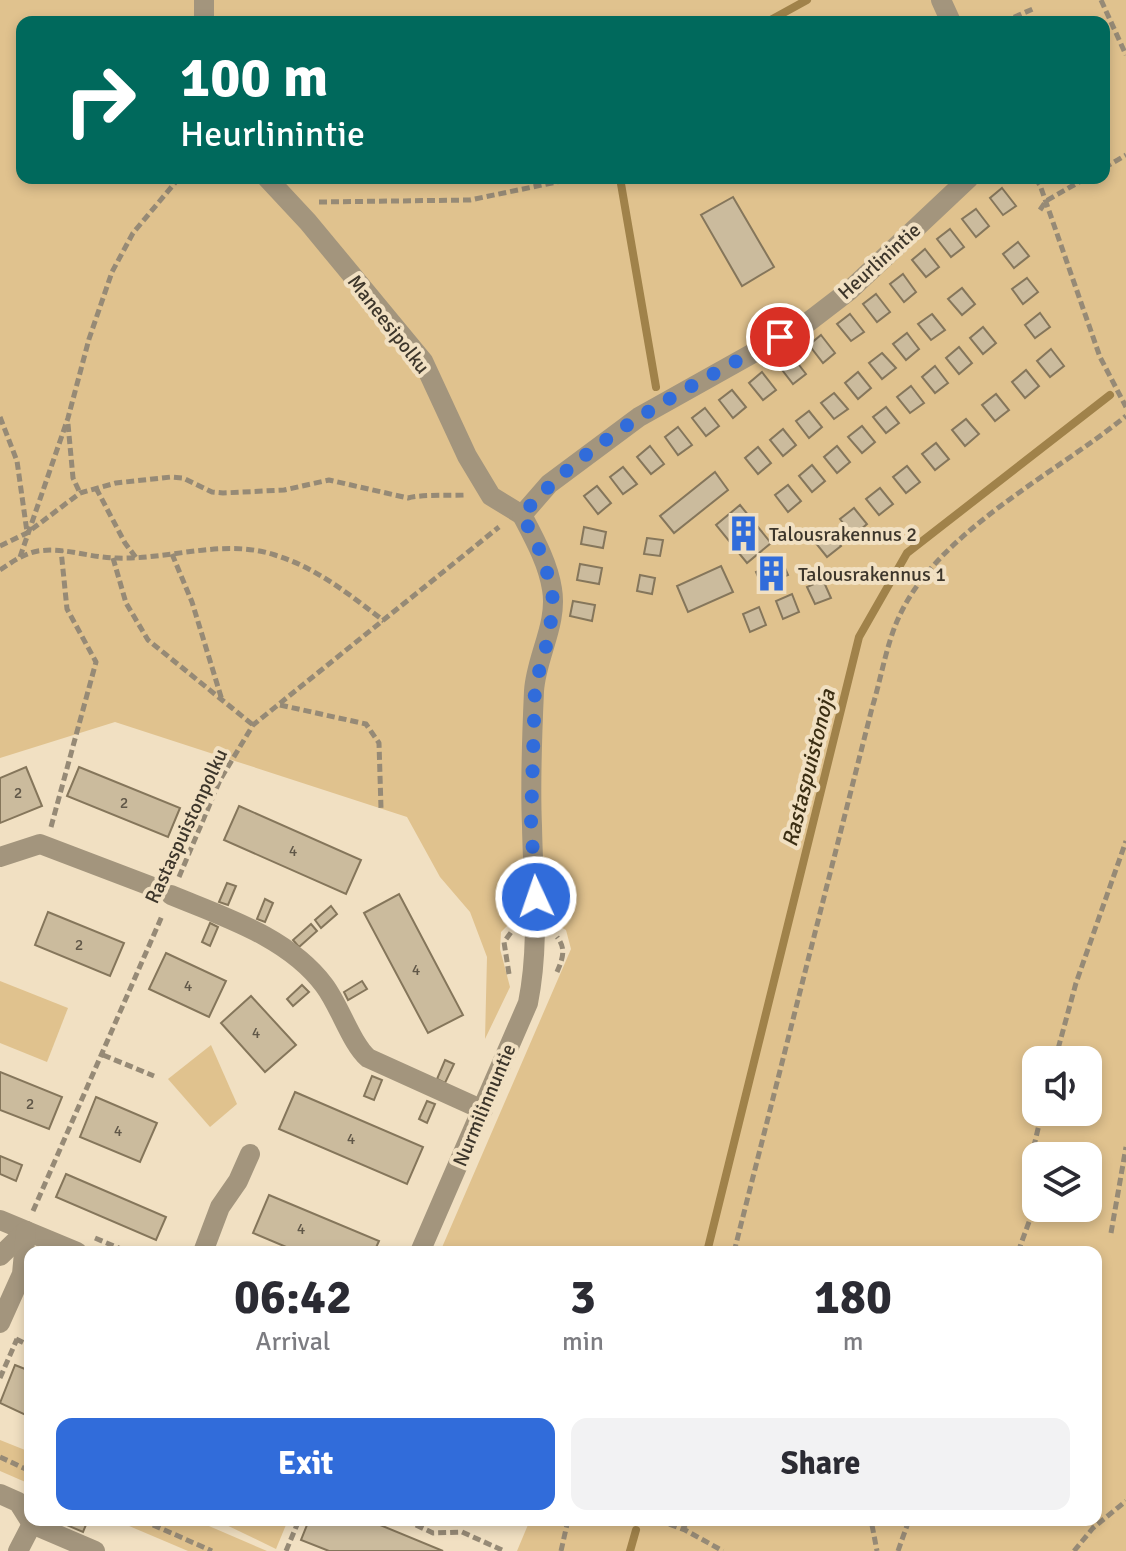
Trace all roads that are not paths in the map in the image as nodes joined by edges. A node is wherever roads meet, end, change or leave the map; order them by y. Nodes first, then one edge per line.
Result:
1 (273, 184) edge
2 (963, 184) edge
3 (522, 515) junction
4 (0, 857) edge
5 (483, 1110) junction
6 (250, 1154) dead end
7 (0, 1220) edge
8 (30, 1221) junction
9 (26, 1246) edge
10 (68, 1246) edge
11 (205, 1246) edge
12 (423, 1246) edge
13 (0, 1256) edge
14 (24, 1261) edge
15 (0, 1323) edge
16 (0, 1494) edge
17 (24, 1511) edge
18 (31, 1526) edge
19 (37, 1526) edge
20 (18, 1551) edge
21 (95, 1551) edge

1 - 3 street, Maneesipolku
2 - 3 street, Heurlinintie
3 - 5 street, Nurmilinnuntie
4 - 5 street
5 - 12 street, Nurmilinnuntie
6 - 11 street
7 - 8 street
8 - 9 street
8 - 10 street
8 - 13 street
14 - 15 street
16 - 17 street
18 - 20 street
19 - 21 street

